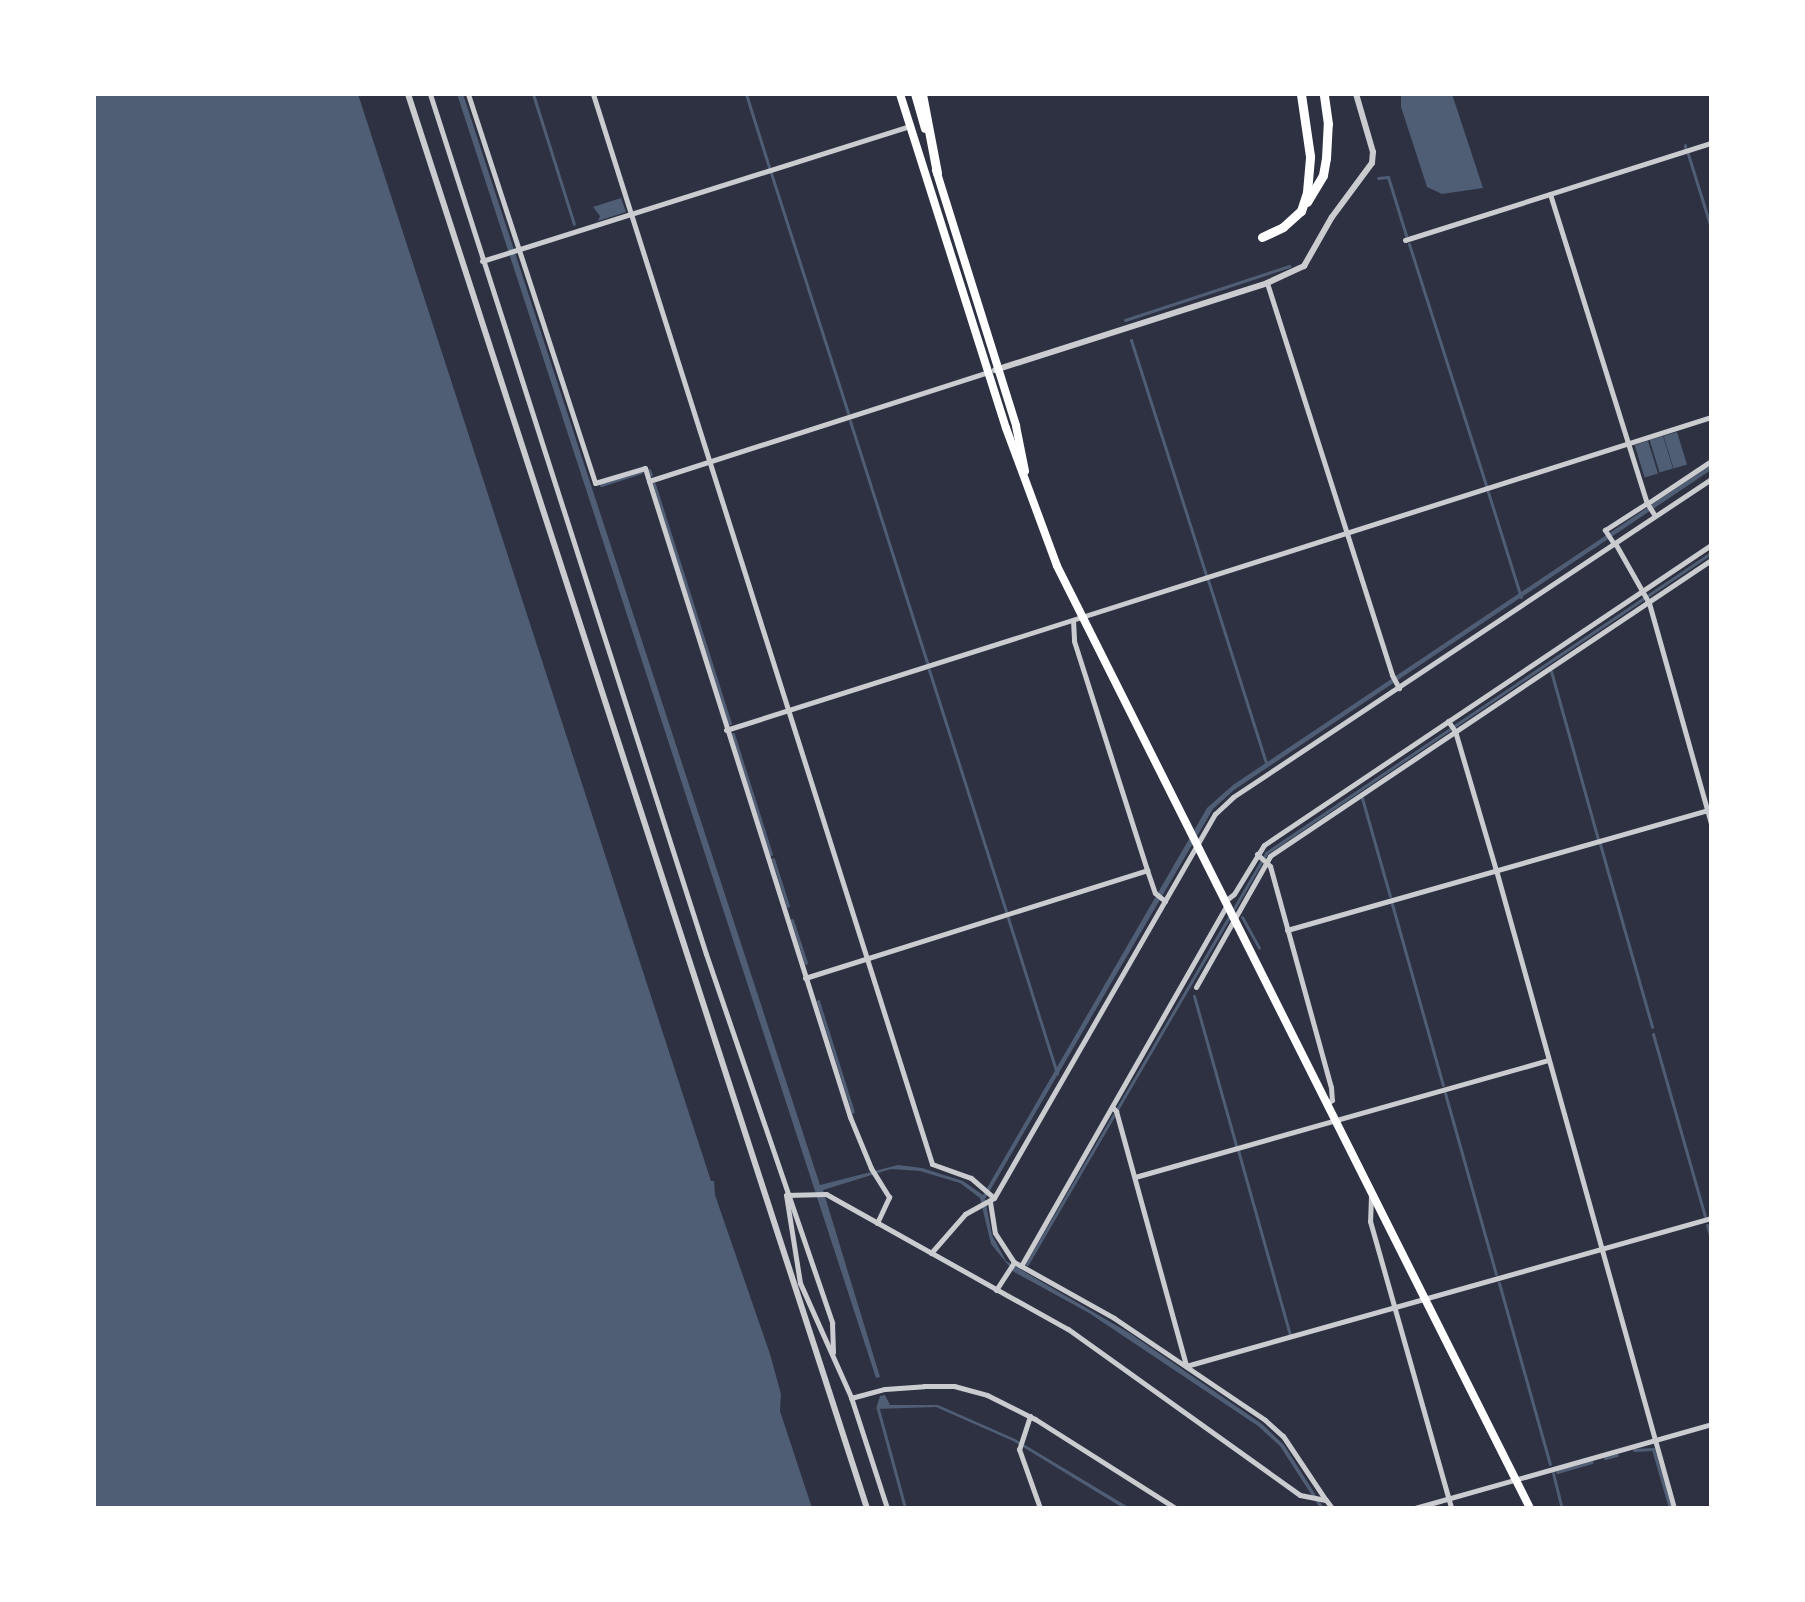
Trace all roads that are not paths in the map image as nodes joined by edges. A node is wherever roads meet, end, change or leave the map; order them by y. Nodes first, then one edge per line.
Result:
1 (408, 94) edge
2 (430, 94) edge
3 (468, 94) edge
4 (593, 94) edge
5 (900, 94) edge
6 (915, 94) edge
7 (922, 94) edge
8 (1301, 94) edge
9 (1324, 94) edge
10 (1356, 94) edge
11 (910, 126) junction
12 (1711, 143) edge
13 (937, 173) junction
14 (1550, 194) junction
15 (1301, 211) junction
16 (631, 214) junction
17 (1262, 237) dead end
18 (1405, 240) dead end
19 (519, 250) junction
20 (482, 261) junction
21 (1267, 283) junction
22 (999, 369) junction
23 (988, 372) junction
24 (1711, 417) edge
25 (1628, 443) junction
26 (710, 461) junction
27 (1711, 461) edge
28 (1711, 479) edge
29 (649, 481) junction
30 (1031, 503) junction
31 (1648, 504) junction
32 (1654, 515) junction
33 (1347, 533) junction
34 (1613, 543) junction
35 (1711, 545) edge
36 (1711, 560) edge
37 (1644, 591) junction
38 (1648, 602) junction
39 (1077, 619) junction
40 (1398, 686) junction
41 (789, 710) junction
42 (1449, 722) junction
43 (726, 730) junction
44 (1455, 731) junction
45 (1709, 810) edge
46 (1711, 824) edge
47 (1193, 842) junction
48 (1258, 854) junction
49 (1267, 861) junction
50 (1147, 870) junction
51 (1496, 870) junction
52 (1164, 900) junction
53 (1225, 906) junction
54 (1233, 922) junction
55 (1287, 930) junction
56 (867, 958) junction
57 (805, 978) junction
58 (1196, 987) dead end
59 (1548, 1060) junction
60 (1326, 1104) junction
61 (1114, 1108) junction
62 (1335, 1120) junction
63 (1135, 1177) junction
64 (786, 1195) junction
65 (1371, 1195) junction
66 (991, 1200) junction
67 (1711, 1218) edge
68 (877, 1223) junction
69 (1601, 1249) junction
70 (931, 1253) junction
71 (1012, 1265) junction
72 (1021, 1266) junction
73 (798, 1284) junction
74 (996, 1290) junction
75 (1425, 1299) junction
76 (1394, 1308) junction
77 (833, 1352) junction
78 (1186, 1366) junction
79 (851, 1398) junction
80 (1030, 1416) junction
81 (1711, 1424) edge
82 (1654, 1440) junction
83 (1515, 1480) junction
84 (1448, 1499) junction
85 (1325, 1500) junction
86 (867, 1508) edge
87 (887, 1508) edge
88 (1040, 1508) edge
89 (1175, 1508) edge
90 (1332, 1508) edge
91 (1415, 1508) edge
92 (1451, 1508) edge
93 (1530, 1508) edge
94 (1674, 1508) edge

1 - 73 street
2 - 20 street
3 - 19 street
4 - 16 street
5 - 11 main road
6 - 13 main road
7 - 13 highway
8 - 15 highway
9 - 15 highway
10 - 21 street
11 - 16 street
11 - 23 main road
12 - 14 street
13 - 22 main road
14 - 18 street
14 - 25 street
15 - 17 highway
16 - 19 street
16 - 26 street
19 - 20 street
19 - 29 street
20 - 64 street
21 - 22 street
21 - 33 street
22 - 23 street
22 - 30 main road
23 - 26 street
23 - 30 main road
24 - 25 street
25 - 31 street
25 - 33 street
26 - 29 street
26 - 41 street
27 - 31 street
28 - 32 street
29 - 43 street
30 - 39 main road
31 - 32 street
31 - 34 street
32 - 34 street
33 - 39 street
33 - 40 street
34 - 37 street
34 - 40 street
35 - 37 street
36 - 38 street
37 - 38 street
37 - 42 street
38 - 44 street
38 - 45 street
39 - 41 street
39 - 47 main road
39 - 50 street
40 - 47 street
41 - 43 street
41 - 56 street
42 - 44 street
42 - 48 street
43 - 57 street
44 - 49 street
44 - 51 street
45 - 46 street
45 - 51 street
47 - 52 street
47 - 53 main road
48 - 49 street
48 - 53 street
49 - 54 street
49 - 55 street
50 - 52 street
50 - 56 street
51 - 55 street
51 - 59 street
52 - 66 street
53 - 54 main road
53 - 61 street
54 - 58 street
54 - 60 main road
55 - 60 street
56 - 57 street
56 - 66 street
57 - 68 street
59 - 62 street
59 - 69 street
60 - 62 main road
61 - 63 street
61 - 72 street
62 - 63 street
62 - 65 main road
63 - 78 street
64 - 68 street
64 - 73 street
64 - 77 street
65 - 75 main road
65 - 76 street
66 - 70 street
66 - 71 street
67 - 69 street
68 - 70 street
69 - 75 street
69 - 82 street
70 - 74 street
71 - 72 street
71 - 74 street
72 - 78 street
73 - 77 street
73 - 86 street
74 - 85 street
75 - 76 street
75 - 83 main road
76 - 78 street
76 - 84 street
77 - 79 street
78 - 85 street
79 - 80 street
79 - 87 street
80 - 88 street
80 - 89 street
81 - 82 street
82 - 83 street
82 - 94 street
83 - 84 street
83 - 93 main road
84 - 91 street
84 - 92 street
85 - 90 street

